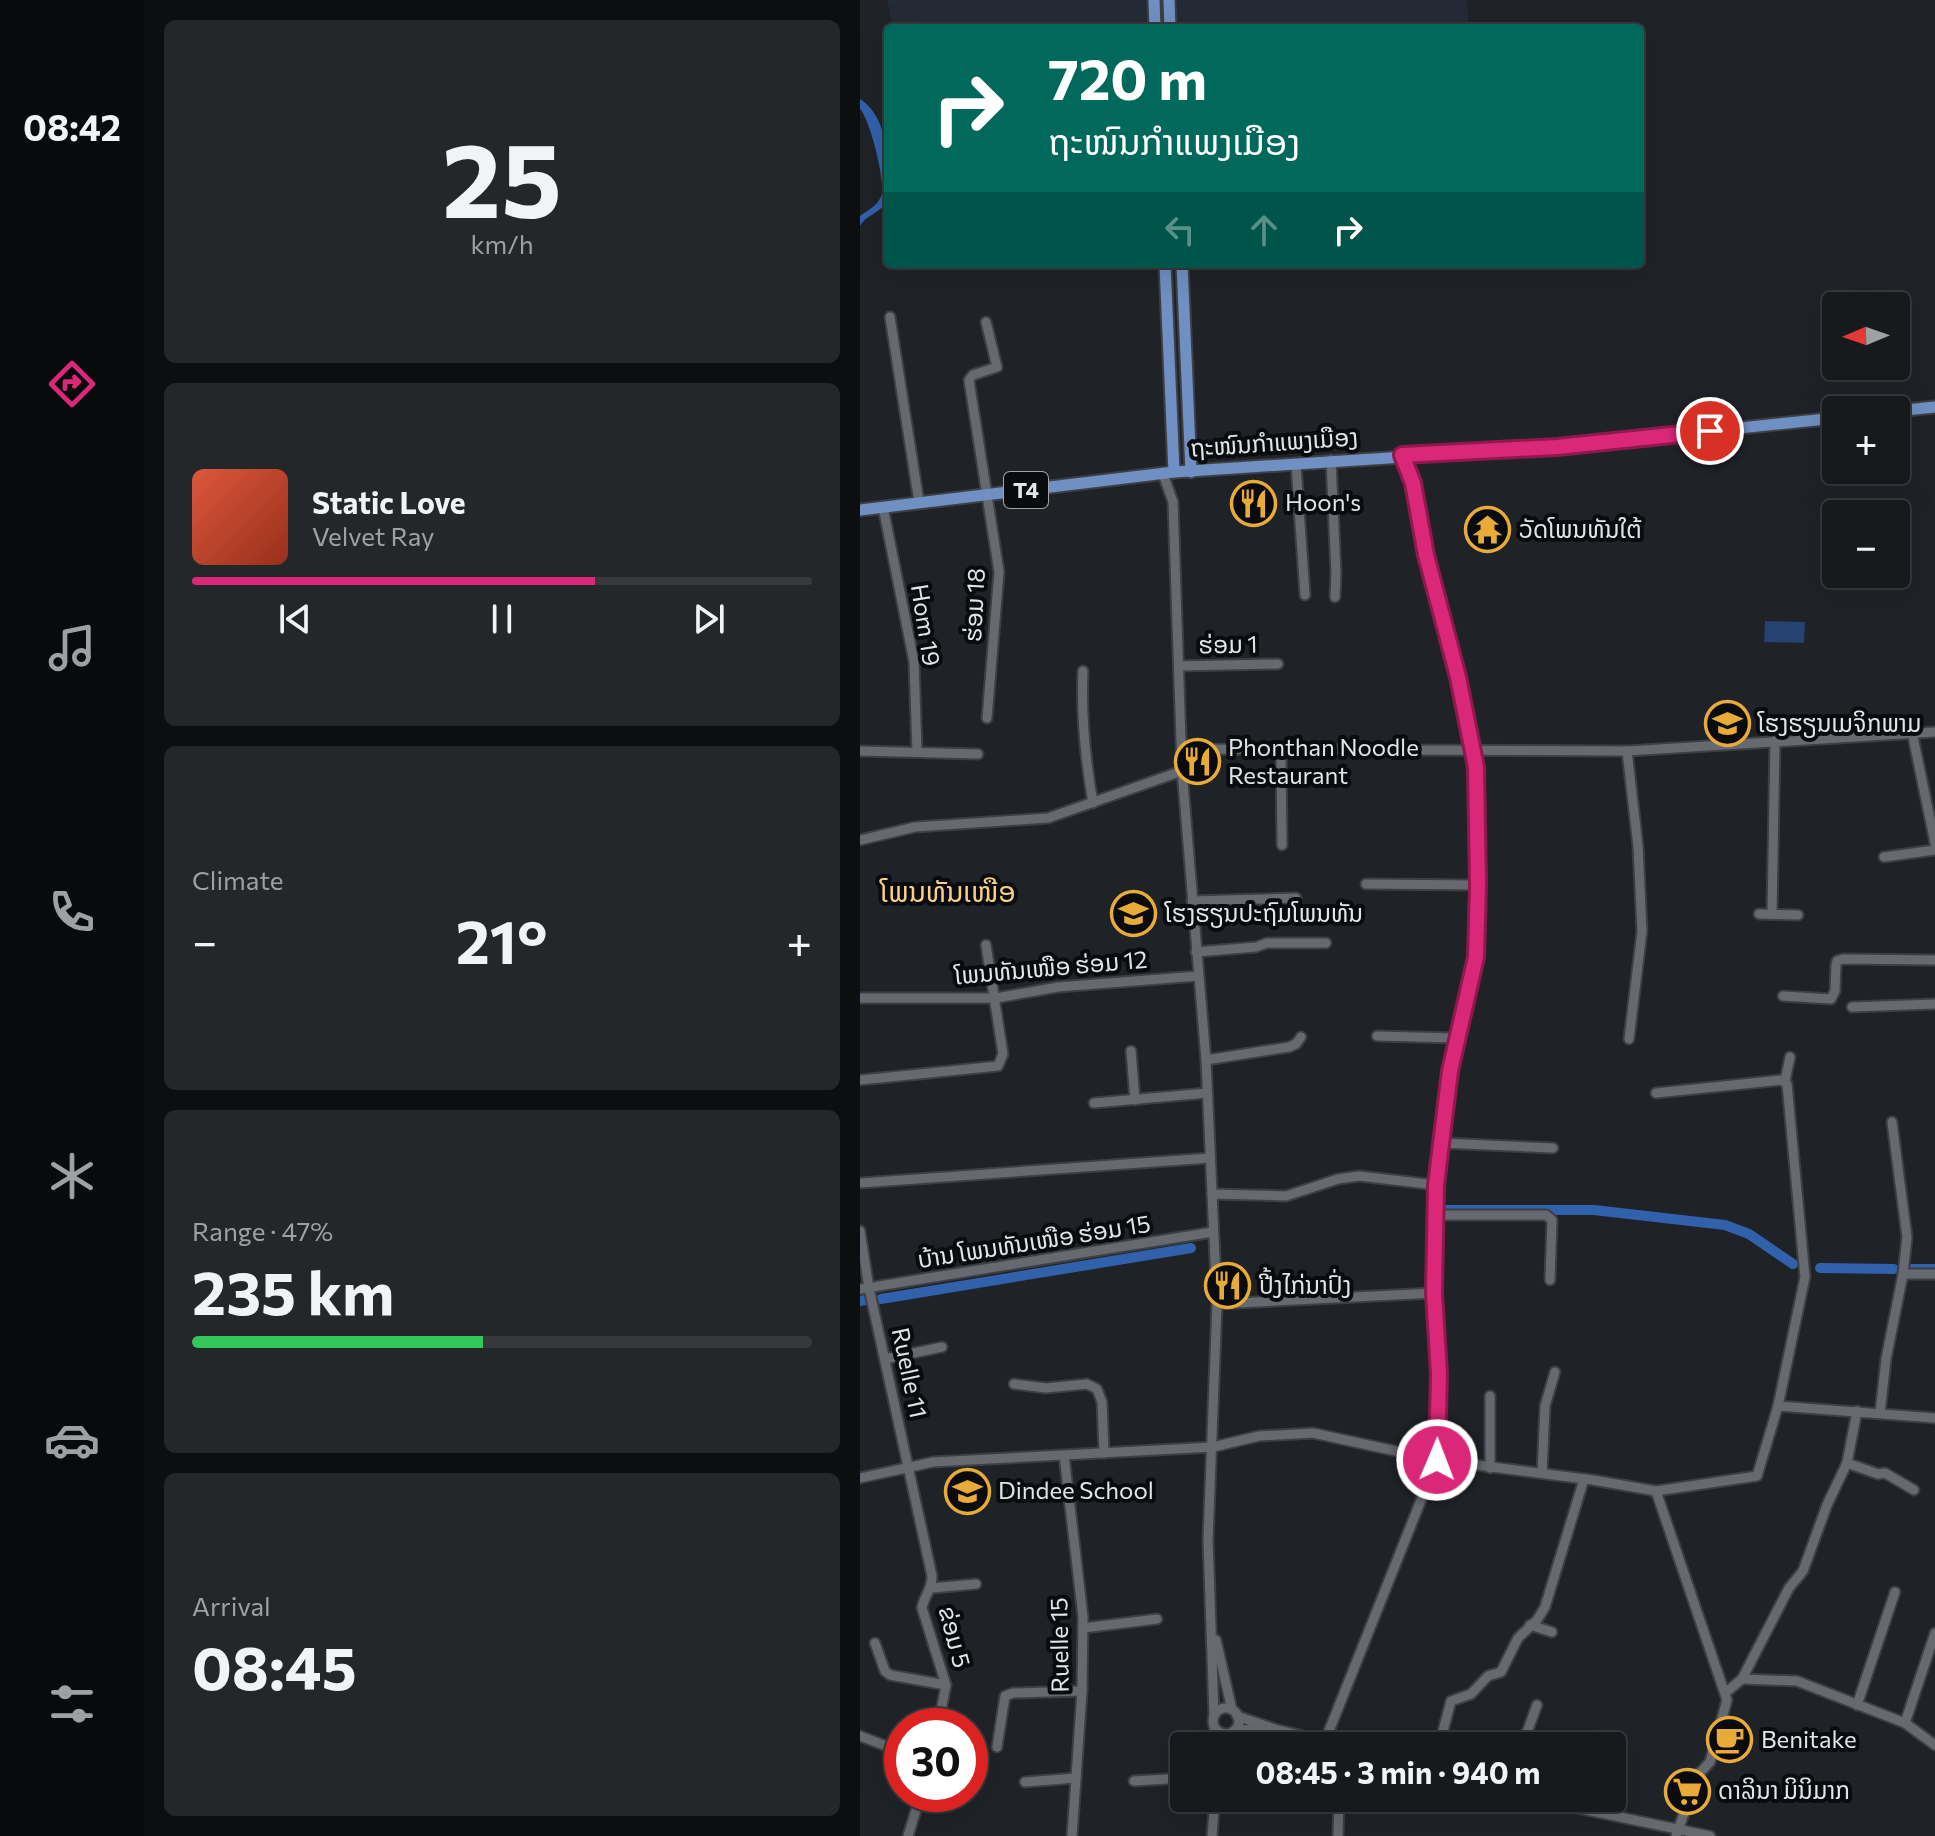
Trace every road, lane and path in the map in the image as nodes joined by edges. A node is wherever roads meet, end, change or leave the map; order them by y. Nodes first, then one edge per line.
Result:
1 (1154, 0) edge
2 (1169, 0) edge
3 (1155, 24) edge
4 (1170, 24) edge
5 (1165, 268) edge
6 (1182, 268) edge
7 (890, 317) dead end
8 (986, 322) dead end
9 (1935, 407) edge
10 (1910, 410) edge
11 (1822, 419) edge
12 (1402, 455) junction
13 (1331, 460) junction
14 (1296, 465) junction
15 (1191, 472) junction
16 (1168, 473) junction
17 (989, 495) junction
18 (919, 502) junction
19 (883, 507) junction
20 (860, 510) edge
21 (1305, 595) dead end
22 (1335, 597) dead end
23 (1278, 664) dead end
24 (1179, 666) junction
25 (1083, 671) dead end
26 (987, 718) dead end
27 (1912, 732) junction
28 (1935, 732) edge
29 (1775, 741) junction
30 (1182, 749) junction
31 (1281, 749) junction
32 (1474, 750) junction
33 (860, 751) edge
34 (1627, 751) junction
35 (917, 752) junction
36 (978, 754) dead end
37 (1182, 771) junction
38 (1093, 803) junction
39 (860, 840) edge
40 (1935, 843) edge
41 (1282, 845) dead end
42 (1935, 850) edge
43 (1884, 857) dead end
44 (1366, 884) dead end
45 (1478, 885) junction
46 (1296, 898) dead end
47 (1192, 901) junction
48 (1759, 914) dead end
49 (1772, 914) junction
50 (1798, 915) dead end
51 (1326, 943) dead end
52 (986, 945) dead end
53 (1196, 952) junction
54 (1935, 960) edge
55 (1198, 976) junction
56 (1783, 996) dead end
57 (860, 998) edge
58 (996, 998) junction
59 (1935, 1004) edge
60 (1852, 1007) dead end
61 (1377, 1036) dead end
62 (1301, 1037) dead end
63 (1456, 1038) junction
64 (1629, 1039) dead end
65 (1131, 1051) dead end
66 (1790, 1057) dead end
67 (1206, 1060) junction
68 (860, 1080) edge
69 (1785, 1081) junction
70 (1207, 1093) junction
71 (1656, 1093) dead end
72 (1135, 1100) junction
73 (1094, 1103) dead end
74 (1892, 1122) dead end
75 (1442, 1143) junction
76 (1553, 1148) dead end
77 (1210, 1158) junction
78 (860, 1183) edge
79 (1436, 1185) junction
80 (1212, 1194) junction
81 (1436, 1215) junction
82 (860, 1231) edge
83 (1213, 1232) junction
84 (1903, 1274) junction
85 (1935, 1274) edge
86 (1550, 1280) dead end
87 (864, 1289) edge
88 (1434, 1293) junction
89 (1217, 1304) junction
90 (874, 1306) junction
91 (860, 1308) edge
92 (942, 1347) dead end
93 (885, 1359) junction
94 (1555, 1372) dead end
95 (1014, 1384) dead end
96 (1490, 1396) dead end
97 (1778, 1406) junction
98 (1857, 1411) junction
99 (1880, 1413) junction
100 (1935, 1418) edge
101 (1213, 1447) junction
102 (1104, 1453) junction
103 (1064, 1455) junction
104 (1437, 1460) junction
105 (1847, 1463) junction
106 (909, 1466) junction
107 (1490, 1468) junction
108 (1542, 1473) junction
109 (860, 1478) edge
110 (1584, 1479) junction
111 (1914, 1490) dead end
112 (1656, 1491) junction
113 (976, 1584) dead end
114 (932, 1588) junction
115 (1895, 1592) dead end
116 (1212, 1613) junction
117 (1157, 1619) dead end
118 (1530, 1625) junction
119 (1083, 1628) junction
120 (1552, 1632) dead end
121 (1935, 1633) edge
122 (875, 1643) dead end
123 (1742, 1679) junction
124 (946, 1685) junction
125 (1082, 1691) junction
126 (1725, 1693) junction
127 (1537, 1705) dead end
128 (1857, 1705) junction
129 (942, 1708) edge
130 (1235, 1713) junction
131 (1214, 1716) junction
132 (1905, 1723) junction
133 (1215, 1729) junction
134 (1275, 1729) junction
135 (1215, 1732) edge
136 (1219, 1732) edge
137 (1233, 1732) joint
138 (1288, 1732) edge
139 (1329, 1732) edge
140 (1443, 1732) edge
141 (1527, 1732) edge
142 (860, 1736) edge
143 (884, 1745) edge
144 (1935, 1745) edge
145 (997, 1747) dead end
146 (1076, 1778) junction
147 (1170, 1779) edge
148 (1134, 1781) dead end
149 (1025, 1782) dead end
150 (915, 1812) edge
151 (1214, 1812) edge
152 (1339, 1812) edge
153 (1588, 1812) edge
154 (1676, 1833) edge
155 (908, 1836) edge
156 (1072, 1836) edge
157 (1212, 1836) edge
158 (1338, 1836) edge
159 (1710, 1836) edge

1 - 3 main road
2 - 4 main road
5 - 16 main road
6 - 15 main road
7 - 18 street
8 - 17 street, ຮ່ອມ 18
9 - 10 main road
11 - 12 main road, ຖະໜົນກຳແພງເມືອງ / T4
12 - 13 main road, ຖະໜົນກຳແພງເມືອງ / T4
12 - 32 street
13 - 14 main road, ຖະໜົນກຳແພງເມືອງ / T4
13 - 22 street
14 - 15 main road, ຖະໜົນກຳແພງເມືອງ / T4
14 - 21 street
15 - 16 main road, ຖະໜົນກຳແພງເມືອງ / T4
16 - 17 main road, ຖະໜົນກຳແພງເມືອງ / T4
16 - 24 street
17 - 18 main road, ຖະໜົນກຳແພງເມືອງ / T4
17 - 26 street, ຮ່ອມ 18
18 - 19 main road, ຖະໜົນກຳແພງເມືອງ / T4
19 - 20 main road, ຖະໜົນກຳແພງເມືອງ / T4
19 - 35 street, Hom 19
23 - 24 street, ຮ່ອມ 1
24 - 30 street
25 - 38 street
27 - 28 street
27 - 29 street
27 - 40 street
29 - 34 street
29 - 49 street
30 - 31 street
30 - 37 street
31 - 32 street
31 - 41 street
32 - 34 street
32 - 45 street
33 - 35 street
34 - 64 street
35 - 36 street
37 - 38 street
37 - 47 street
38 - 39 street
42 - 43 street
44 - 45 street
45 - 63 street
46 - 47 street
47 - 53 street
48 - 49 street
49 - 50 street
51 - 53 street
52 - 58 street
53 - 55 street
54 - 56 street
55 - 58 street, ໂພນທັນເໜືອ ຮ່ອມ 12
55 - 67 street
57 - 58 street, ໂພນທັນເໜືອ ຮ່ອມ 12
58 - 68 street
59 - 60 street
61 - 63 street
62 - 67 street
63 - 75 street
65 - 72 street
66 - 69 street
67 - 70 street
69 - 71 street
69 - 97 street
70 - 72 street
70 - 77 street
72 - 73 street
74 - 84 street
75 - 76 street
75 - 79 street
77 - 78 street
77 - 80 street
79 - 80 street
79 - 81 street
80 - 83 street
81 - 86 street
81 - 88 street
82 - 87 street, Ruelle 11
83 - 87 street, ບ້ານ ໂພນທັນເໜືອ ຮ່ອມ 15
83 - 89 street
84 - 85 street
84 - 99 street
87 - 90 street, Ruelle 11
88 - 89 street
88 - 104 street
89 - 101 street
90 - 91 street
90 - 93 street, Ruelle 11
92 - 93 street
93 - 106 street, Ruelle 11
94 - 108 street
95 - 102 street
96 - 107 street
97 - 98 street
97 - 112 street
98 - 99 street
98 - 105 street
99 - 100 street
101 - 102 street
101 - 104 street
101 - 116 street
102 - 103 street
103 - 106 street
103 - 119 street, Ruelle 15
104 - 107 street
104 - 139 street
105 - 111 street
105 - 123 street
106 - 109 street
106 - 114 street, ຂ່ອມ 5
107 - 108 street
108 - 110 street
110 - 112 street
110 - 118 street
112 - 126 street
113 - 114 street
114 - 124 street, ຂ່ອມ 5
115 - 128 street
116 - 130 street
116 - 131 street
117 - 119 street
118 - 120 street
118 - 140 street
119 - 125 street, Ruelle 15
121 - 132 street
122 - 124 street
123 - 126 street
123 - 128 street
124 - 129 street, ຂ່ອມ 5
125 - 145 street
125 - 146 street, Ruelle 15
126 - 154 street
127 - 141 street
128 - 132 street
130 - 131 street
130 - 134 street
130 - 137 street
131 - 133 street
132 - 144 street
133 - 135 street
133 - 136 street
134 - 137 street
134 - 138 street
142 - 143 street
146 - 149 street
146 - 156 street, Ruelle 15
147 - 148 street
150 - 155 street
151 - 157 street
152 - 158 street
153 - 154 street
154 - 159 street

